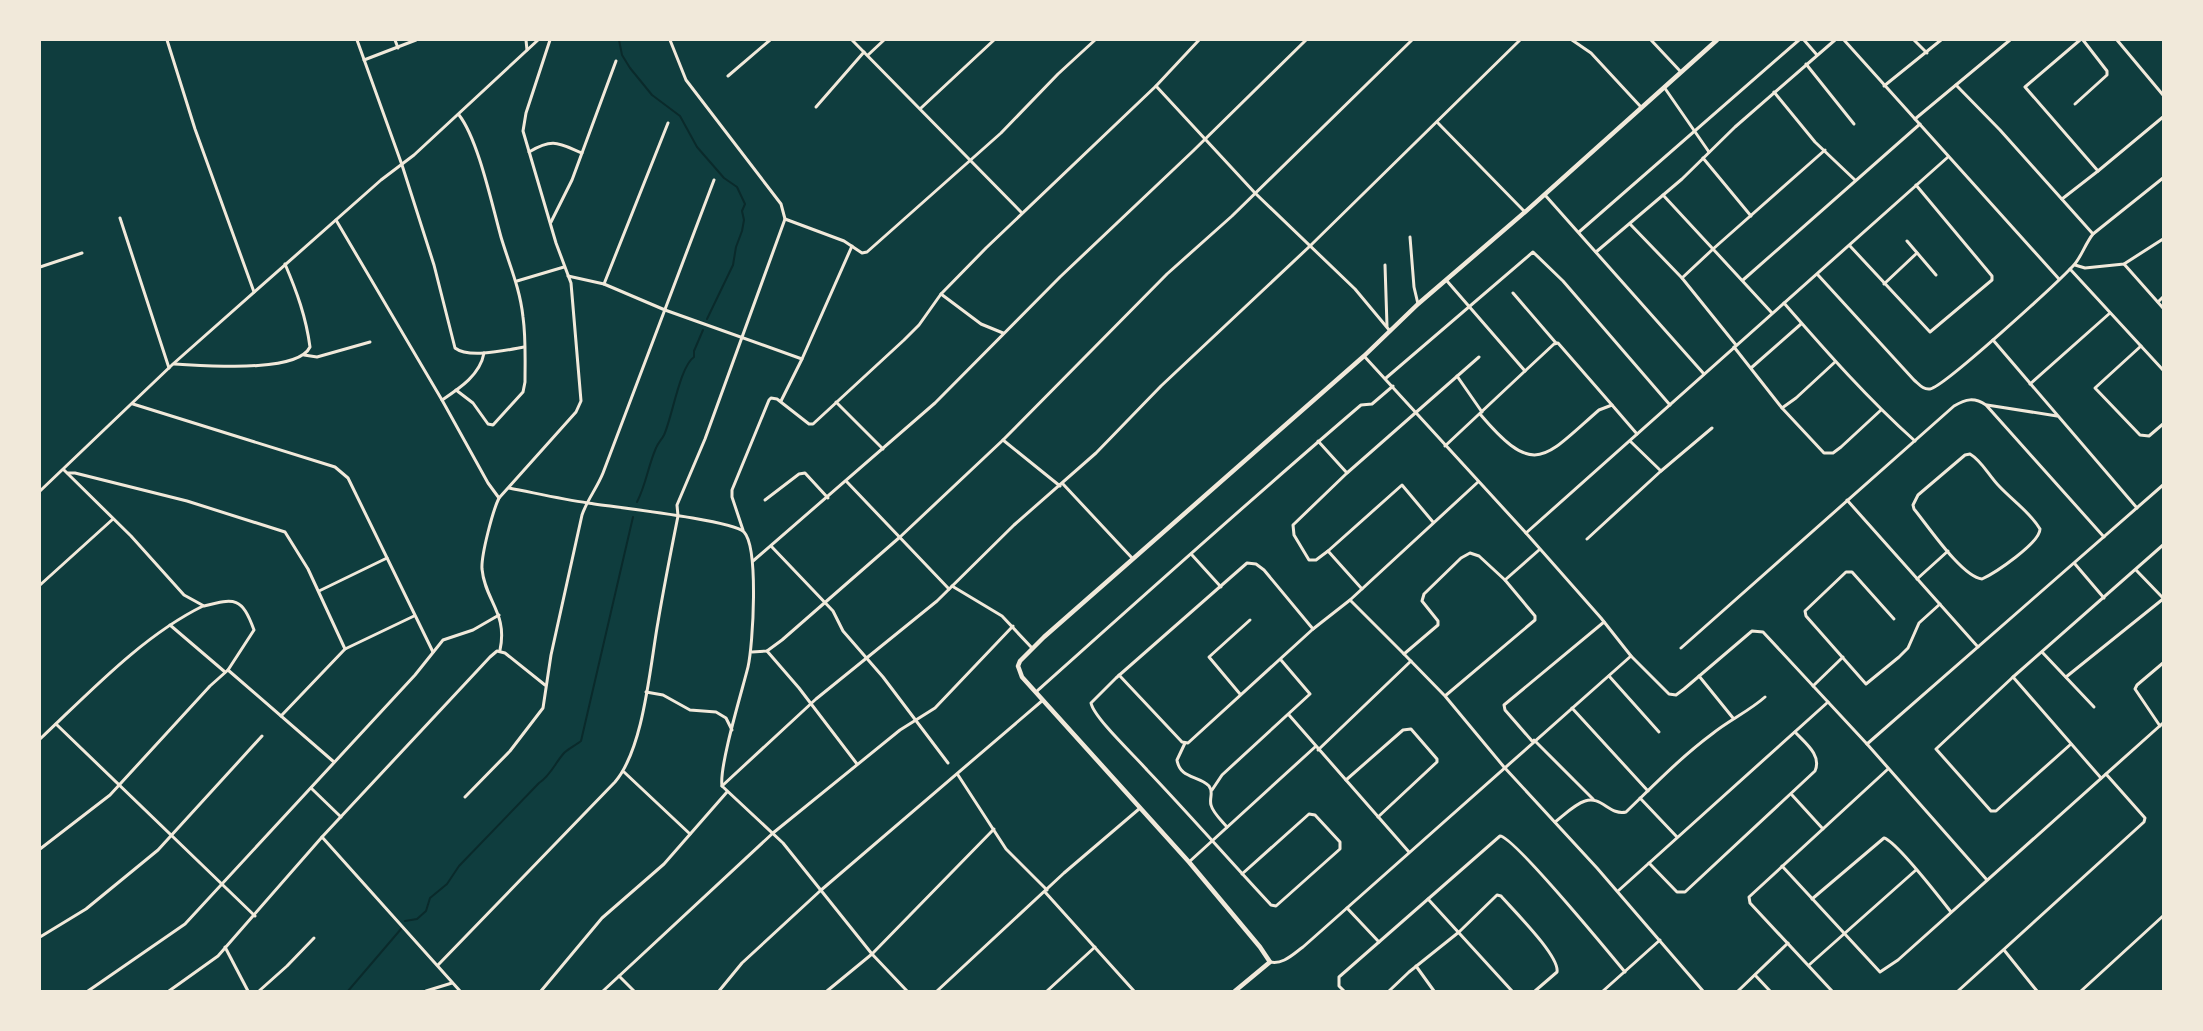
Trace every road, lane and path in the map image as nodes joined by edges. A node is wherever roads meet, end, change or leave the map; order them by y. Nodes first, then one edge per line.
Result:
1 (166, 40) edge
2 (358, 40) edge
3 (395, 40) edge
4 (416, 40) edge
5 (526, 40) edge
6 (538, 40) edge
7 (550, 40) edge
8 (670, 40) edge
9 (770, 40) edge
10 (852, 40) edge
11 (884, 40) edge
12 (994, 40) edge
13 (1095, 40) edge
14 (1200, 40) edge
15 (1306, 40) edge
16 (1412, 40) edge
17 (1520, 40) edge
18 (1572, 40) edge
19 (1651, 40) edge
20 (1717, 40) edge
21 (1799, 40) edge
22 (1804, 40) edge
23 (1835, 40) edge
24 (1844, 40) edge
25 (1914, 40) edge
26 (1941, 40) edge
27 (2010, 40) edge
28 (2081, 40) edge
29 (2117, 40) edge
30 (398, 48) junction
31 (527, 51) junction
32 (864, 52) junction
33 (1927, 53) junction
34 (868, 55) junction
35 (1817, 55) junction
36 (364, 60) junction
37 (616, 60) dead end
38 (1806, 64) junction
39 (1681, 72) junction
40 (728, 76) dead end
41 (1956, 85) junction
42 (1156, 86) junction
43 (1884, 86) junction
44 (1664, 87) junction
45 (1774, 92) junction
46 (2163, 95) edge
47 (2075, 104) dead end
48 (816, 107) dead end
49 (1642, 107) junction
50 (921, 108) junction
51 (459, 115) junction
52 (2163, 117) edge
53 (1915, 119) junction
54 (1436, 122) junction
55 (668, 123) dead end
56 (1854, 124) dead end
57 (1920, 124) junction
58 (1696, 131) junction
59 (1204, 140) junction
60 (1825, 150) junction
61 (529, 152) junction
62 (1709, 152) junction
63 (582, 153) junction
64 (1948, 157) junction
65 (1703, 158) junction
66 (972, 160) junction
67 (402, 164) junction
68 (2098, 171) junction
69 (2163, 178) edge
70 (714, 180) dead end
71 (1855, 180) junction
72 (1916, 186) junction
73 (1255, 193) junction
74 (1545, 194) junction
75 (1663, 196) junction
76 (2062, 199) junction
77 (1021, 212) junction
78 (1525, 212) junction
79 (1751, 216) junction
80 (120, 218) dead end
81 (785, 219) junction
82 (336, 220) junction
83 (551, 222) junction
84 (1630, 224) junction
85 (1579, 232) junction
86 (2093, 234) junction
87 (1410, 237) dead end
88 (2163, 239) edge
89 (1907, 241) dead end
90 (852, 246) junction
91 (1310, 246) junction
92 (1850, 246) junction
93 (1713, 249) junction
94 (1596, 252) junction
95 (82, 253) dead end
96 (1917, 253) junction
97 (285, 264) junction
98 (2124, 264) junction
99 (1385, 265) dead end
100 (2075, 265) junction
101 (564, 267) junction
102 (40, 268) edge
103 (2070, 269) junction
104 (1818, 275) junction
105 (1936, 275) dead end
106 (567, 276) junction
107 (1682, 278) junction
108 (2059, 279) junction
109 (1743, 280) junction
110 (517, 281) junction
111 (1447, 281) junction
112 (604, 284) junction
113 (1884, 284) junction
114 (254, 292) junction
115 (1513, 293) dead end
116 (941, 294) junction
117 (2163, 297) edge
118 (2158, 302) junction
119 (1784, 303) junction
120 (1418, 304) junction
121 (1469, 306) junction
122 (2163, 308) edge
123 (665, 310) junction
124 (1772, 313) junction
125 (2110, 313) junction
126 (1802, 324) junction
127 (1388, 329) junction
128 (1003, 333) junction
129 (742, 338) junction
130 (1993, 340) junction
131 (370, 342) dead end
132 (1556, 343) junction
133 (1735, 346) junction
134 (2141, 346) junction
135 (524, 348) junction
136 (484, 353) junction
137 (304, 355) junction
138 (1364, 356) junction
139 (1479, 357) dead end
140 (802, 359) junction
141 (1835, 362) junction
142 (173, 364) junction
143 (169, 368) junction
144 (1751, 368) junction
145 (2163, 370) edge
146 (1525, 371) junction
147 (1704, 374) junction
148 (1457, 376) junction
149 (1386, 378) junction
150 (2030, 384) junction
151 (1393, 386) junction
152 (456, 390) junction
153 (442, 400) junction
154 (781, 401) junction
155 (836, 402) junction
156 (133, 404) junction
157 (1612, 405) junction
158 (1670, 405) junction
159 (1986, 405) junction
160 (1782, 408) junction
161 (1881, 410) junction
162 (1415, 411) junction
163 (1481, 413) junction
164 (2058, 416) junction
165 (2163, 424) edge
166 (1712, 428) dead end
167 (1637, 434) junction
168 (1003, 440) junction
169 (1318, 441) junction
170 (1630, 441) junction
171 (1915, 441) junction
172 (1445, 446) junction
173 (884, 449) junction
174 (64, 470) junction
175 (1661, 471) junction
176 (1347, 472) junction
177 (68, 473) junction
178 (846, 482) junction
179 (1478, 482) junction
180 (1062, 485) junction
181 (2163, 485) edge
182 (509, 488) junction
183 (40, 491) edge
184 (499, 498) junction
185 (828, 498) junction
186 (765, 500) dead end
187 (1847, 500) junction
188 (586, 503) junction
189 (2137, 508) junction
190 (678, 516) junction
191 (113, 518) junction
192 (1434, 523) junction
193 (743, 531) junction
194 (1526, 533) junction
195 (900, 537) junction
196 (2104, 537) junction
197 (1588, 539) dead end
198 (771, 546) junction
199 (2163, 546) edge
200 (1539, 550) junction
201 (1948, 550) junction
202 (1328, 552) junction
203 (1192, 555) junction
204 (386, 558) junction
205 (1133, 559) junction
206 (753, 561) junction
207 (2075, 564) junction
208 (2136, 570) junction
209 (1917, 579) junction
210 (1504, 580) junction
211 (40, 585) edge
212 (950, 587) junction
213 (1220, 587) junction
214 (1362, 589) junction
215 (319, 591) junction
216 (2104, 598) junction
217 (2163, 598) edge
218 (1350, 600) junction
219 (826, 603) junction
220 (1940, 604) junction
221 (204, 606) junction
222 (499, 615) junction
223 (414, 616) junction
224 (1894, 619) dead end
225 (1250, 620) dead end
226 (1604, 622) junction
227 (170, 625) junction
228 (1013, 626) junction
229 (1313, 629) junction
230 (1978, 647) junction
231 (1032, 648) junction
232 (1681, 648) dead end
233 (345, 649) junction
234 (500, 650) junction
235 (767, 651) junction
236 (433, 652) junction
237 (752, 652) junction
238 (2042, 652) junction
239 (1404, 654) junction
240 (1631, 656) junction
241 (1843, 657) junction
242 (868, 658) junction
243 (1281, 660) junction
244 (1411, 661) junction
245 (2163, 663) edge
246 (226, 671) junction
247 (1120, 675) junction
248 (1609, 676) junction
249 (1700, 676) junction
250 (2013, 677) junction
251 (2066, 677) junction
252 (546, 685) junction
253 (1813, 686) junction
254 (646, 692) junction
255 (1036, 692) junction
256 (1240, 694) junction
257 (1445, 696) junction
258 (1765, 697) dead end
259 (1043, 700) junction
260 (1828, 702) junction
261 (810, 704) junction
262 (2094, 707) dead end
263 (1572, 708) junction
264 (1289, 715) junction
265 (281, 716) junction
266 (1733, 718) junction
267 (916, 719) junction
268 (56, 724) junction
269 (2161, 725) edge
270 (733, 730) junction
271 (1659, 732) dead end
272 (1795, 732) junction
273 (262, 736) dead end
274 (40, 739) edge
275 (1533, 741) junction
276 (1185, 744) junction
277 (1867, 744) junction
278 (2071, 744) junction
279 (1316, 748) junction
280 (334, 762) junction
281 (948, 763) dead end
282 (858, 764) junction
283 (1504, 767) junction
284 (1888, 769) junction
285 (624, 772) junction
286 (2106, 774) junction
287 (958, 775) junction
288 (2101, 778) junction
289 (1346, 780) junction
290 (120, 785) junction
291 (722, 786) junction
292 (311, 788) junction
293 (1212, 790) junction
294 (1648, 791) junction
295 (727, 792) junction
296 (1792, 795) junction
297 (465, 797) dead end
298 (1640, 798) junction
299 (1593, 799) junction
300 (1139, 809) junction
301 (341, 817) junction
302 (1378, 817) junction
303 (1555, 822) junction
304 (1227, 827) junction
305 (994, 829) junction
306 (1824, 829) junction
307 (773, 832) junction
308 (690, 834) junction
309 (173, 836) junction
310 (322, 836) junction
311 (1677, 837) junction
312 (1212, 841) junction
313 (40, 849) edge
314 (1409, 852) junction
315 (1189, 862) junction
316 (1649, 863) junction
317 (1782, 866) junction
318 (1916, 870) junction
319 (1242, 874) junction
320 (1987, 880) junction
321 (223, 885) junction
322 (820, 891) junction
323 (1046, 891) junction
324 (1618, 892) junction
325 (1428, 899) junction
326 (1812, 899) junction
327 (1347, 908) junction
328 (1951, 912) junction
329 (255, 916) junction
330 (2163, 916) edge
331 (1459, 932) junction
332 (1843, 935) junction
333 (40, 937) edge
334 (314, 938) dead end
335 (1660, 940) junction
336 (1379, 942) junction
337 (1788, 943) junction
338 (225, 948) junction
339 (1095, 948) junction
340 (2004, 950) junction
341 (872, 954) junction
342 (1270, 962) junction
343 (438, 965) junction
344 (1809, 965) junction
345 (1416, 966) junction
346 (1625, 972) junction
347 (1755, 975) junction
348 (619, 976) junction
349 (452, 983) junction
350 (88, 991) edge
351 (169, 991) edge
352 (248, 991) edge
353 (259, 991) edge
354 (426, 991) edge
355 (460, 991) edge
356 (541, 991) edge
357 (603, 991) edge
358 (634, 991) edge
359 (719, 991) edge
360 (827, 991) edge
361 (907, 991) edge
362 (937, 991) edge
363 (1047, 991) edge
364 (1134, 991) edge
365 (1235, 991) edge
366 (1344, 991) edge
367 (1389, 991) edge
368 (1434, 991) edge
369 (1512, 991) edge
370 (1535, 991) edge
371 (1603, 991) edge
372 (1703, 991) edge
373 (1738, 991) edge
374 (1770, 991) edge
375 (1832, 991) edge
376 (1958, 991) edge
377 (2037, 991) edge
378 (2081, 991) edge

1 - 114 street
2 - 36 street
3 - 30 street
4 - 30 street
5 - 31 street
6 - 31 street
7 - 61 street
8 - 81 street
9 - 40 street
10 - 32 street
11 - 34 street
12 - 50 street
13 - 66 street
14 - 42 street
15 - 59 street
16 - 73 street
17 - 54 street
18 - 49 street
19 - 39 street
20 - 39 street
21 - 58 street
22 - 35 street
23 - 35 street
24 - 43 street
25 - 33 street
26 - 33 street
27 - 41 street
28 - 47 street
28 - 68 street
29 - 46 street
30 - 36 street
31 - 51 street
32 - 34 street
32 - 48 street
33 - 43 street
34 - 50 street
35 - 38 street
36 - 67 street
37 - 63 street
38 - 45 street
38 - 56 street
39 - 44 street
41 - 53 street
41 - 76 street
42 - 59 street
42 - 77 street
43 - 53 street
44 - 49 street
44 - 58 street
45 - 60 street
45 - 62 street
49 - 74 street
50 - 66 street
51 - 67 street
51 - 110 street
52 - 68 street
53 - 57 street
54 - 78 street
54 - 91 street
55 - 112 street
57 - 64 street
57 - 71 street
58 - 62 street
58 - 85 street
59 - 73 street
59 - 128 street
60 - 71 street
60 - 79 street
61 - 63 street
61 - 83 street
62 - 65 street
63 - 83 street
64 - 72 street
64 - 108 street
65 - 75 street
65 - 79 street
66 - 77 street
66 - 90 street
67 - 82 street
67 - 136 street
68 - 76 street
69 - 86 street
70 - 123 street
71 - 109 street
72 - 92 street
72 - 113 street
73 - 91 street
73 - 168 street
74 - 78 street
74 - 85 street
75 - 84 street
75 - 93 street
76 - 86 street
77 - 116 street
78 - 111 street
79 - 93 street
80 - 143 street
81 - 90 street
81 - 129 street
82 - 97 street
82 - 153 street
83 - 101 street
84 - 94 street
84 - 107 street
85 - 94 street
86 - 100 street
87 - 120 street
88 - 98 street
89 - 96 street
90 - 140 street
91 - 127 street
91 - 180 street
92 - 104 street
92 - 113 street
93 - 107 street
93 - 109 street
94 - 147 street
95 - 102 street
96 - 105 street
96 - 113 street
97 - 114 street
97 - 137 street
98 - 100 street
98 - 118 street
99 - 127 street
100 - 103 street
101 - 106 street
101 - 110 street
103 - 108 street
103 - 125 street
104 - 119 street
104 - 130 street
106 - 112 street
106 - 182 street
107 - 133 street
108 - 130 street
109 - 124 street
110 - 135 street
111 - 120 street
111 - 121 street
112 - 123 street
114 - 142 street
115 - 132 street
116 - 128 street
116 - 155 street
117 - 118 street
118 - 122 street
119 - 124 street
119 - 126 street
120 - 127 street
121 - 146 street
121 - 149 street
121 - 158 street
123 - 129 street
123 - 188 street
124 - 133 street
125 - 134 street
125 - 150 street
126 - 141 street
126 - 144 street
127 - 138 street
128 - 173 street
129 - 140 street
129 - 190 street
130 - 150 street
131 - 137 street
132 - 146 street
132 - 157 street
133 - 144 street
133 - 147 street
134 - 145 street
134 - 165 street
135 - 136 street
135 - 152 street
136 - 152 street
137 - 142 street
138 - 149 street
138 - 205 street
139 - 148 street
140 - 154 street
141 - 160 street
141 - 161 street
142 - 143 street
143 - 156 street
144 - 160 street
146 - 163 street
147 - 158 street
148 - 162 street
148 - 163 street
149 - 151 street
150 - 164 street
151 - 162 street
151 - 169 street
152 - 153 street
153 - 184 street
154 - 155 street
154 - 193 street
155 - 173 street
156 - 174 street
156 - 204 street
157 - 163 street
157 - 167 street
158 - 167 street
159 - 164 street
159 - 171 street
159 - 196 street
160 - 161 street
161 - 171 street
162 - 172 street
162 - 176 street
163 - 172 street
164 - 189 street
166 - 175 street
167 - 170 street
168 - 180 street
168 - 195 street
169 - 176 street
169 - 203 street
170 - 175 street
170 - 194 street
171 - 187 street
172 - 179 street
173 - 178 street
174 - 177 street
174 - 183 street
175 - 197 street
176 - 202 street
177 - 191 street
177 - 215 street
178 - 185 street
178 - 195 street
179 - 192 street
179 - 194 street
180 - 205 street
180 - 212 street
181 - 189 street
182 - 184 street
182 - 188 street
184 - 222 street
185 - 186 street
185 - 198 street
187 - 209 street
187 - 232 street
188 - 190 street
188 - 252 street
189 - 196 street
190 - 193 street
190 - 254 street
191 - 211 street
191 - 221 street
192 - 202 street
192 - 214 street
193 - 206 street
194 - 200 street
195 - 212 street
195 - 219 street
196 - 207 street
198 - 206 street
198 - 219 street
199 - 208 street
200 - 210 street
200 - 226 street
201 - 201 street
201 - 209 street
202 - 214 street
203 - 213 street
203 - 255 street
204 - 215 street
204 - 223 street
205 - 231 street
206 - 237 street
207 - 216 street
207 - 230 street
208 - 216 street
208 - 217 street
209 - 220 street
210 - 239 street
210 - 257 street
212 - 228 street
212 - 242 street
213 - 229 street
213 - 247 street
214 - 218 street
215 - 233 street
216 - 238 street
217 - 251 street
218 - 229 street
218 - 239 street
219 - 235 street
219 - 242 street
220 - 230 street
220 - 241 street
221 - 227 street
221 - 246 street
222 - 234 street
222 - 236 street
223 - 233 street
223 - 236 street
224 - 241 street
225 - 256 street
226 - 240 street
226 - 275 street
227 - 246 street
227 - 268 street
228 - 231 street
228 - 267 street
229 - 243 street
230 - 277 street
231 - 255 street
233 - 265 street
234 - 252 street
234 - 301 street
235 - 237 street
235 - 261 street
236 - 280 street
237 - 270 street
238 - 250 street
238 - 251 street
239 - 244 street
240 - 248 street
240 - 249 street
241 - 253 street
242 - 261 street
242 - 267 street
243 - 256 street
243 - 264 street
244 - 257 street
244 - 279 street
245 - 269 street
246 - 265 street
246 - 290 street
247 - 276 street
247 - 312 street
248 - 263 street
248 - 271 street
249 - 253 street
249 - 266 street
250 - 278 street
250 - 278 street
251 - 262 street
252 - 297 street
253 - 260 street
254 - 270 street
254 - 285 street
255 - 259 street
256 - 276 street
257 - 283 street
258 - 266 street
259 - 287 street
259 - 300 street
260 - 272 street
260 - 277 street
261 - 282 street
261 - 291 street
263 - 275 street
263 - 294 street
264 - 279 street
264 - 293 street
265 - 280 street
266 - 294 street
267 - 281 street
267 - 282 street
268 - 274 street
268 - 290 street
269 - 286 street
270 - 291 street
272 - 296 street
272 - 311 street
273 - 309 street
275 - 283 street
275 - 299 street
276 - 293 street
277 - 284 street
278 - 288 street
279 - 289 street
279 - 304 street
280 - 292 street
282 - 307 street
283 - 303 street
283 - 314 street
284 - 306 street
284 - 320 street
285 - 308 street
285 - 343 street
286 - 288 street
286 - 340 street
287 - 305 street
287 - 322 street
288 - 320 street
289 - 302 street
289 - 302 street
290 - 309 street
290 - 313 street
291 - 295 street
292 - 301 street
292 - 321 street
293 - 304 street
294 - 298 street
295 - 307 street
295 - 308 street
296 - 306 street
296 - 316 street
298 - 299 street
298 - 311 street
299 - 303 street
300 - 315 street
300 - 323 street
301 - 310 street
302 - 314 street
303 - 324 street
304 - 312 street
305 - 323 street
305 - 341 street
306 - 317 street
307 - 322 street
307 - 348 street
308 - 356 street
309 - 321 street
309 - 333 street
310 - 329 street
310 - 343 street
311 - 316 street
312 - 315 street
312 - 319 street
314 - 327 street
315 - 342 street
316 - 324 street
317 - 326 street
317 - 337 street
318 - 326 street
318 - 328 street
318 - 332 street
319 - 319 street
320 - 328 street
321 - 329 street
321 - 350 street
322 - 341 street
322 - 359 street
323 - 339 street
323 - 362 street
324 - 335 street
325 - 331 street
325 - 336 street
325 - 346 street
326 - 332 street
327 - 336 street
327 - 342 street
328 - 332 street
329 - 338 street
330 - 378 street
331 - 345 street
331 - 369 street
331 - 370 street
332 - 344 street
334 - 353 street
335 - 346 street
335 - 372 street
336 - 366 street
337 - 344 street
337 - 347 street
338 - 351 street
338 - 352 street
339 - 363 street
339 - 364 street
340 - 376 street
340 - 377 street
341 - 360 street
341 - 361 street
342 - 365 street
343 - 349 street
344 - 375 street
345 - 367 street
345 - 368 street
346 - 371 street
347 - 373 street
347 - 374 street
348 - 357 street
348 - 358 street
349 - 354 street
349 - 355 street

